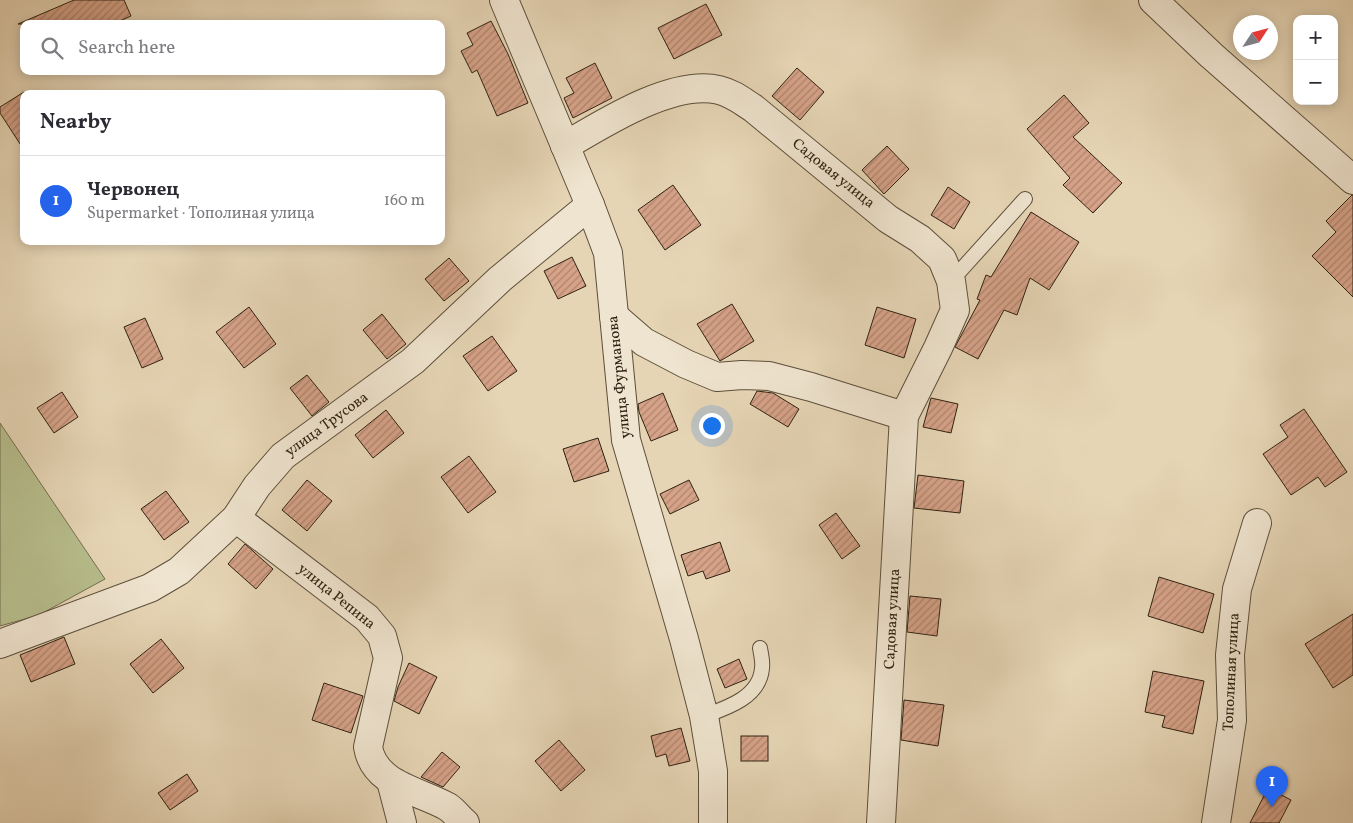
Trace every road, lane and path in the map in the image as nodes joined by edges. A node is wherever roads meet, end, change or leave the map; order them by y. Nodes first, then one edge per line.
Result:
1 (504, 0) edge
2 (1153, 0) edge
3 (565, 146) junction
4 (1353, 180) edge
5 (1025, 199) dead end
6 (590, 205) junction
7 (951, 282) junction
8 (614, 316) junction
9 (904, 416) junction
10 (236, 518) junction
11 (1257, 524) dead end
12 (0, 644) edge
13 (760, 648) dead end
14 (704, 716) junction
15 (391, 781) junction
16 (402, 823) edge
17 (465, 823) edge
18 (713, 823) edge
19 (881, 823) edge
20 (1216, 823) edge

1 - 3 street, улица Фурманова
2 - 4 street
3 - 6 street, улица Фурманова
3 - 7 street, Садовая улица
5 - 7 lane
6 - 8 street, улица Фурманова
6 - 10 street, улица Трусова
7 - 9 street, Садовая улица
8 - 9 street
8 - 14 street, улица Фурманова
9 - 19 street, Садовая улица
10 - 12 street, улица Трусова
10 - 15 street, улица Репина
11 - 20 street, Тополиная улица
13 - 14 lane
14 - 18 street, улица Фурманова
15 - 16 street, улица Репина
15 - 17 street, улица Репина

